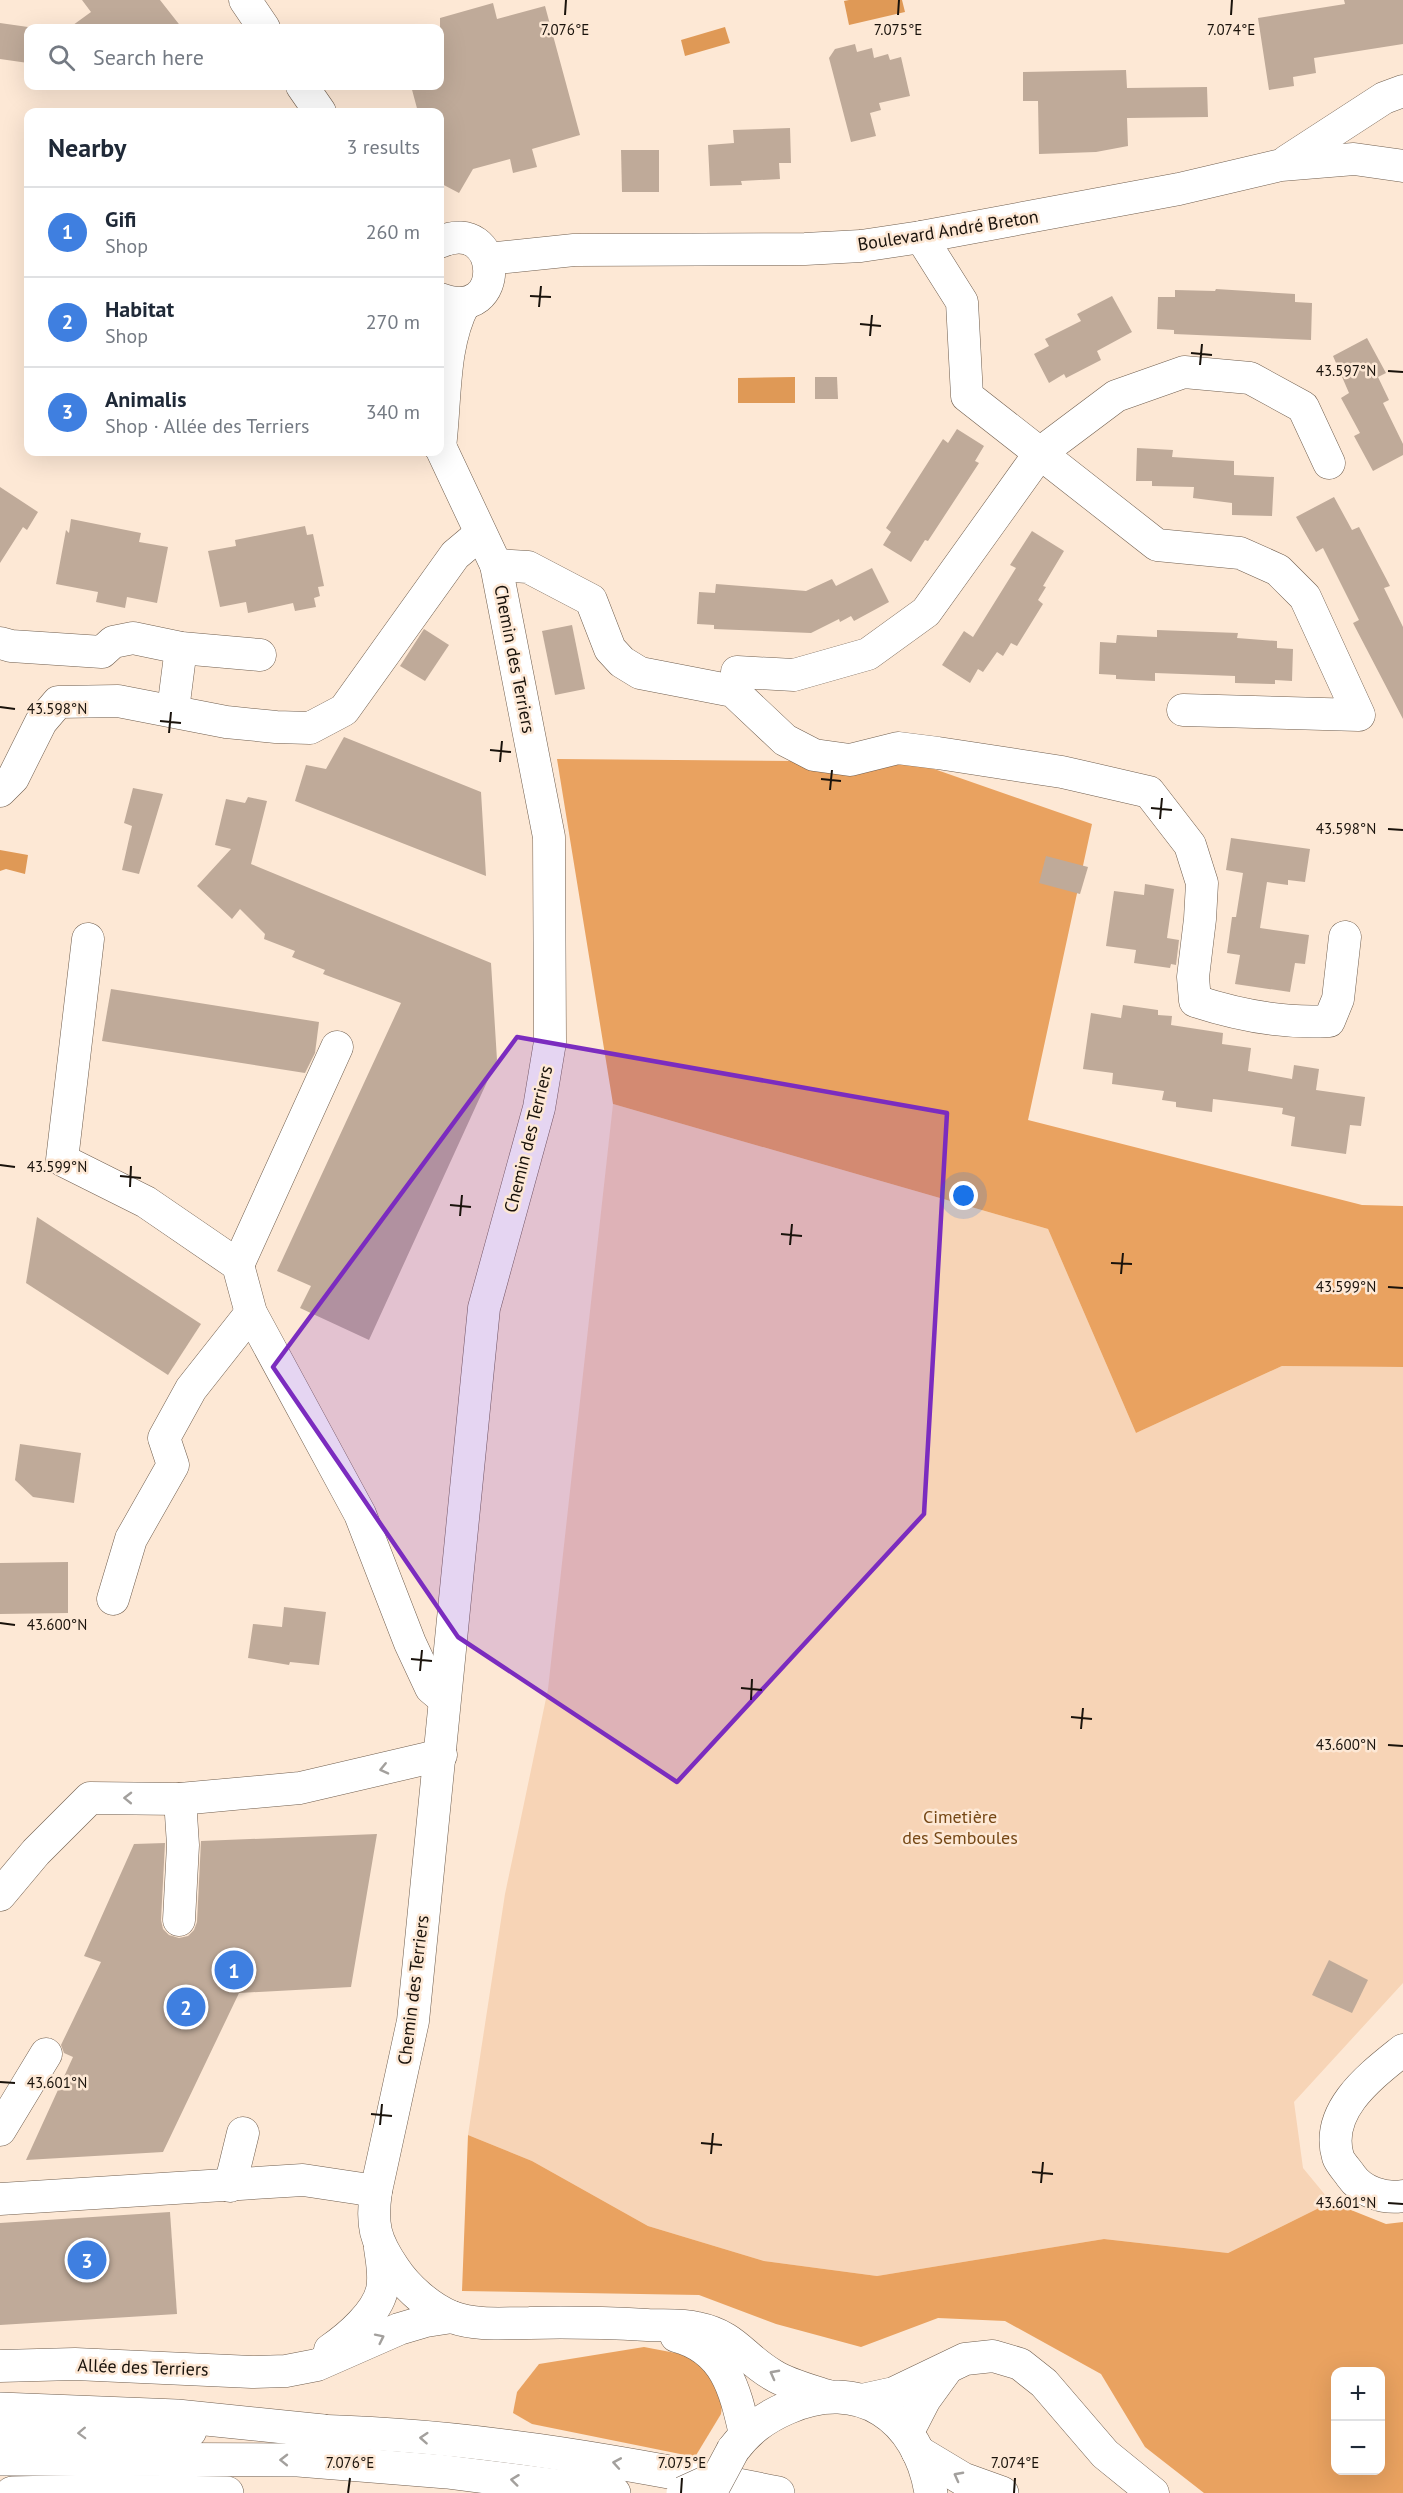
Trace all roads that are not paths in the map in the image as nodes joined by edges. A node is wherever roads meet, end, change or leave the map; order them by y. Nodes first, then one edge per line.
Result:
1 (245, 0) edge
2 (261, 24) edge
3 (305, 90) edge
4 (1403, 91) edge
5 (317, 108) edge
6 (1281, 165) junction
7 (1403, 168) edge
8 (444, 237) edge
9 (921, 237) junction
10 (488, 259) junction
11 (452, 302) edge
12 (444, 405) edge
13 (1040, 453) junction
14 (444, 455) edge
15 (1329, 463) dead end
16 (480, 534) junction
17 (496, 565) junction
18 (0, 643) edge
19 (181, 648) junction
20 (260, 655) dead end
21 (737, 672) dead end
22 (1183, 710) dead end
23 (173, 711) junction
24 (0, 791) edge
25 (1345, 937) dead end
26 (88, 939) dead end
27 (337, 1047) dead end
28 (238, 1264) junction
29 (251, 1313) junction
30 (114, 1599) dead end
31 (444, 1700) junction
32 (441, 1755) junction
33 (180, 1799) junction
34 (0, 1895) edge
35 (179, 1920) dead end
36 (1403, 2050) edge
37 (46, 2054) dead end
38 (0, 2130) edge
39 (243, 2133) dead end
40 (230, 2186) junction
41 (376, 2191) junction
42 (1403, 2196) edge
43 (0, 2199) edge
44 (380, 2248) junction
45 (382, 2293) junction
46 (439, 2309) junction
47 (631, 2324) junction
48 (0, 2366) edge
49 (946, 2370) junction
50 (286, 2371) junction
51 (828, 2396) junction
52 (862, 2400) junction
53 (0, 2409) edge
54 (323, 2431) junction
55 (0, 2437) edge
56 (739, 2442) junction
57 (913, 2442) junction
58 (0, 2459) edge
59 (713, 2486) edge
60 (931, 2492) edge
61 (12, 2493) edge
62 (227, 2493) edge
63 (614, 2493) edge
64 (683, 2493) edge
65 (778, 2493) edge
66 (1002, 2493) edge
67 (1153, 2493) edge

1 - 2 street
3 - 5 street
4 - 6 street
6 - 7 street, Boulevard André Breton
6 - 9 street, Boulevard André Breton
8 - 10 street
9 - 10 street, Boulevard André Breton
9 - 13 street
10 - 11 street
11 - 12 street, Chemin des Terriers
13 - 15 street
13 - 21 street
13 - 22 street
14 - 16 street, Chemin des Terriers
16 - 17 street, Chemin des Terriers
16 - 23 street
17 - 25 street
17 - 31 street, Chemin des Terriers
18 - 19 street
19 - 20 street
19 - 23 street
23 - 24 street
26 - 28 street
27 - 28 street
28 - 29 street
29 - 30 street
29 - 31 street
31 - 32 street, Chemin des Terriers
32 -> 33 street
32 - 41 street, Chemin des Terriers
33 -> 34 street
33 - 35 street
36 - 42 street
37 - 38 street
39 - 40 street
40 - 41 street
40 - 43 street
41 - 44 street, Chemin des Terriers
44 - 45 street
44 - 46 street, Chemin des Terriers
45 - 46 street
45 - 50 street, Allée des Terriers
46 - 47 street
50 -> 46 street, Allée des Terriers
51 -> 47 street
47 - 56 street
48 - 50 street, Allée des Terriers
49 - 52 street
49 - 57 street
49 - 67 street
51 - 52 main road
51 - 56 main road
52 - 57 main road
53 - 54 main road
54 -> 55 main road
65 -> 54 main road
56 - 59 main road, bridge
57 - 60 main road
66 -> 57 main road
63 -> 58 main road
59 - 64 main road, bridge
61 - 62 main road

